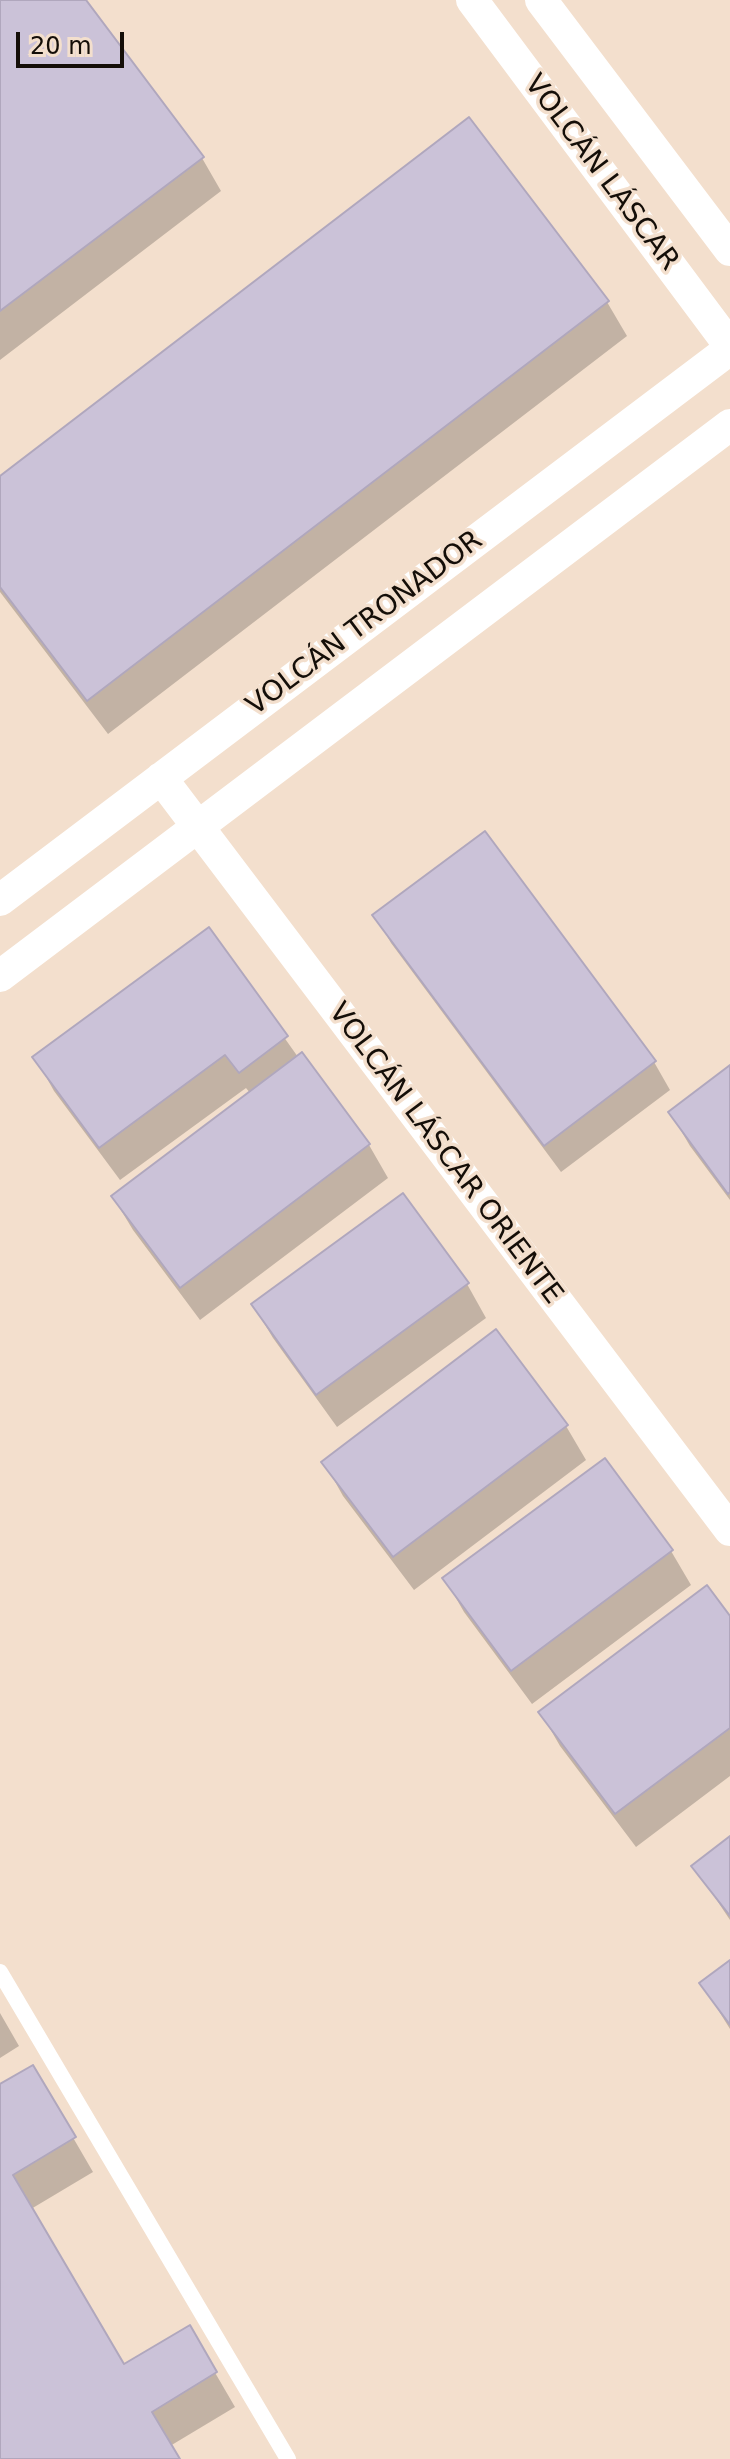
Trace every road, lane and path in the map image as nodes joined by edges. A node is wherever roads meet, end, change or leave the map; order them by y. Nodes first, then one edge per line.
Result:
1 (472, 0) edge
2 (541, 0) edge
3 (730, 250) edge
4 (730, 348) edge
5 (730, 425) edge
6 (161, 778) junction
7 (198, 827) junction
8 (0, 900) edge
9 (0, 976) edge
10 (730, 1530) edge
11 (0, 1972) edge
12 (288, 2459) edge

1 - 4 street, VOLCÁN LÁSCAR
2 - 3 street, VOLCÁN LÁSCAR
4 - 6 street, VOLCÁN TRONADOR
5 - 7 street
6 - 7 street, VOLCÁN LÁSCAR ORIENTE
6 - 8 street, VOLCÁN TRONADOR
7 - 9 street
7 - 10 street, VOLCÁN LÁSCAR ORIENTE
11 - 12 lane

